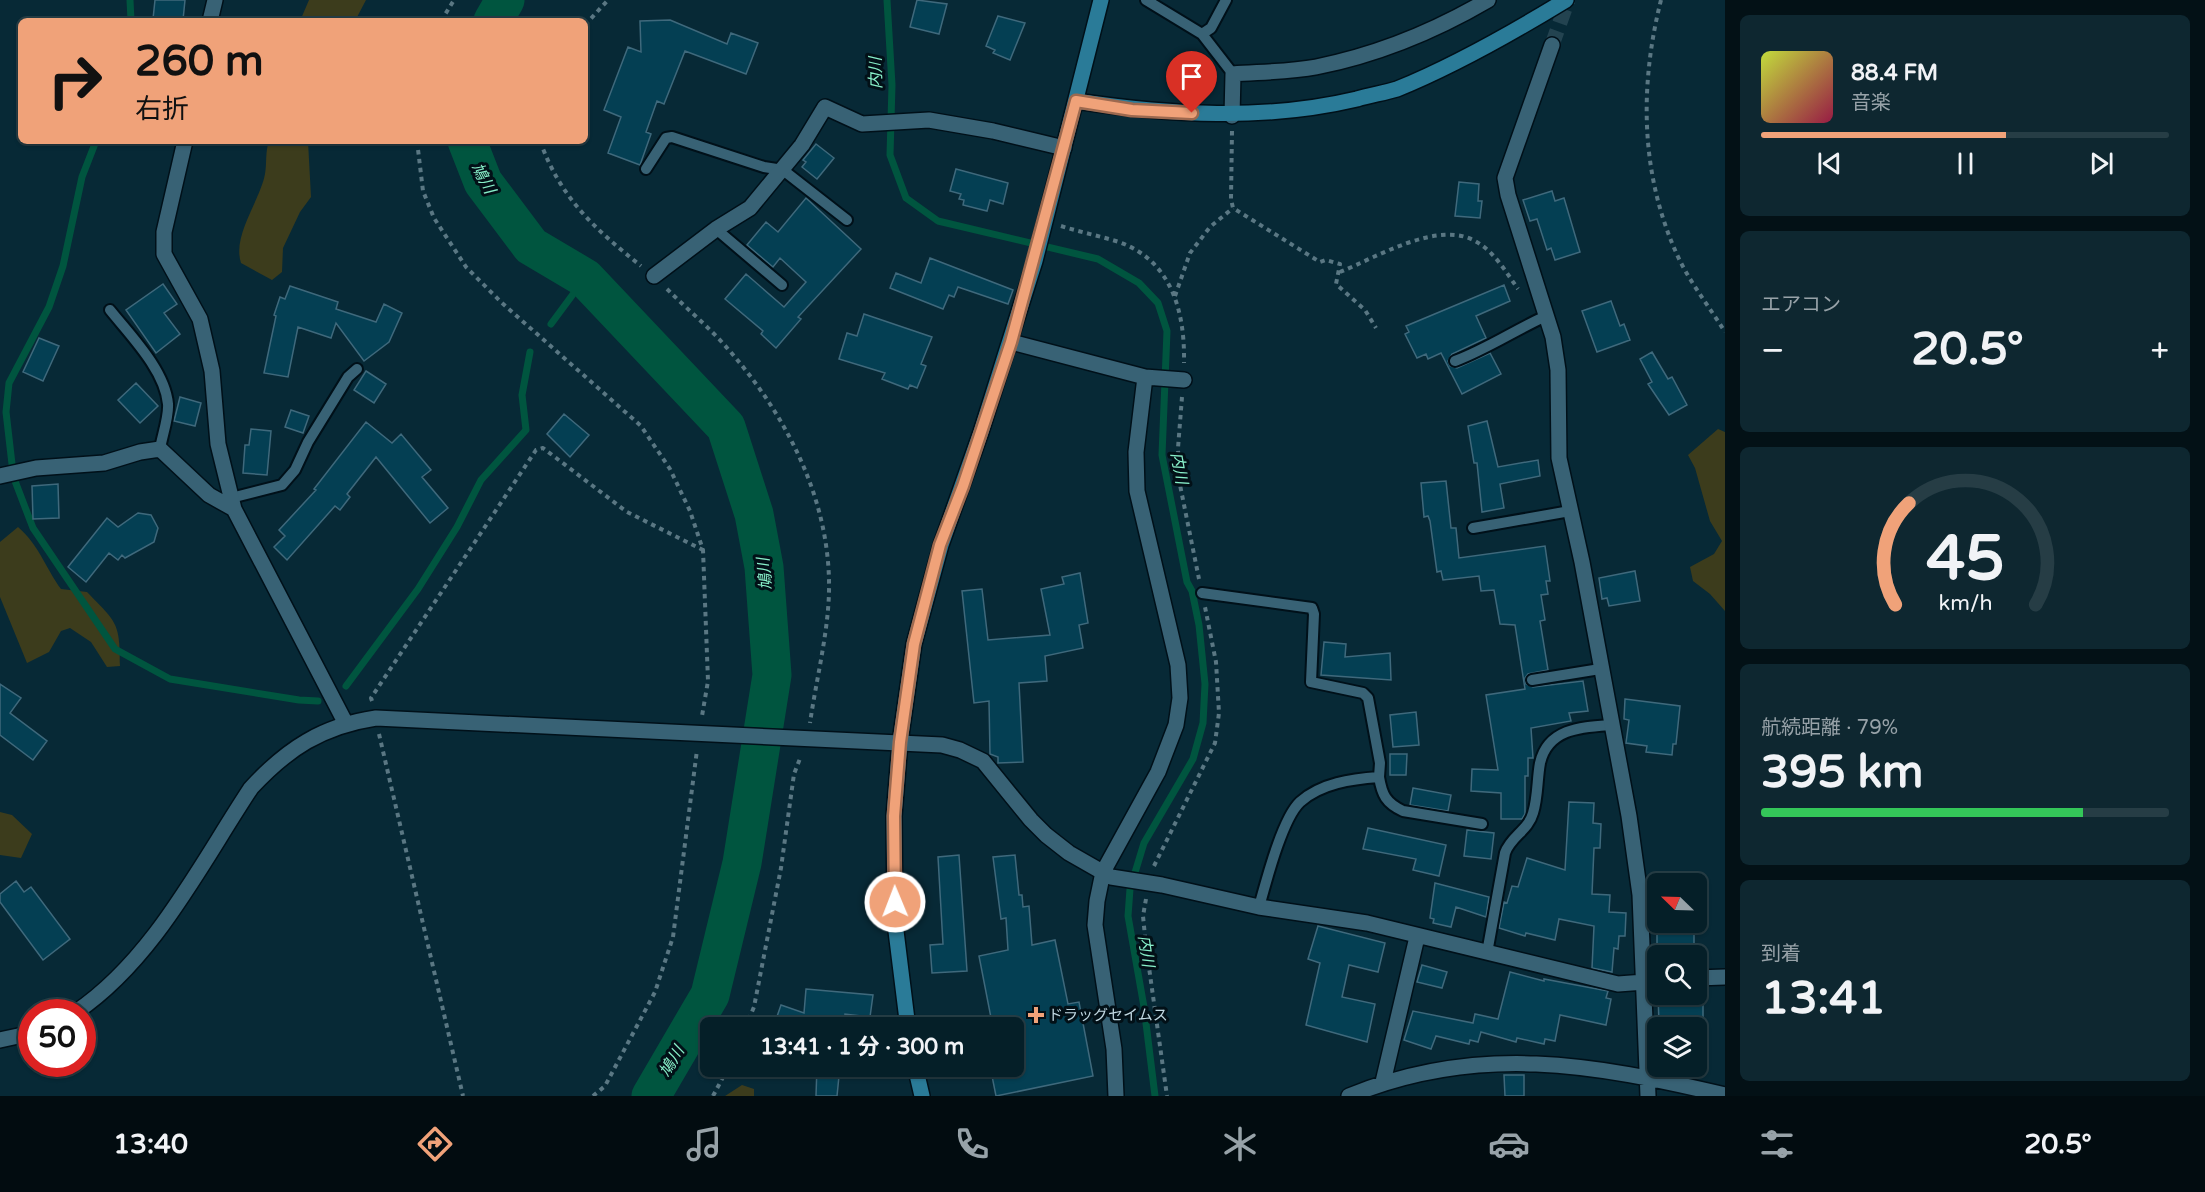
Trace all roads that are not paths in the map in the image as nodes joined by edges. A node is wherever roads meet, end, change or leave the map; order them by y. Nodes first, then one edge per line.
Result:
1 (216, 0) edge
2 (1101, 0) edge
3 (1146, 0) edge
4 (1226, 0) edge
5 (1488, 0) edge
6 (1566, 0) edge
7 (211, 18) edge
8 (1202, 34) junction
9 (1552, 45) tunnel mouth
10 (1233, 74) junction
11 (1076, 101) junction
12 (1232, 116) junction
13 (184, 144) edge
14 (1064, 148) junction
15 (646, 169) dead end
16 (783, 170) junction
17 (847, 220) dead end
18 (716, 229) junction
19 (654, 276) road end
20 (782, 285) dead end
21 (110, 310) dead end
22 (1546, 316) junction
23 (1011, 342) junction
24 (1455, 361) dead end
25 (357, 369) dead end
26 (1145, 377) junction
27 (1184, 380) dead end
28 (160, 449) junction
29 (0, 476) edge
30 (233, 503) junction
31 (1570, 511) junction
32 (1473, 528) dead end
33 (1202, 593) dead end
34 (1600, 669) junction
35 (1532, 680) dead end
36 (345, 722) junction
37 (1611, 725) junction
38 (900, 742) junction
39 (1379, 777) junction
40 (1482, 825) dead end
41 (1107, 874) junction
42 (1259, 907) junction
43 (1417, 937) junction
44 (1647, 950) edge
45 (1487, 953) junction
46 (1725, 977) edge
47 (1707, 978) edge
48 (1647, 981) edge
49 (91, 999) edge
50 (907, 1017) edge
51 (18, 1036) edge
52 (0, 1040) edge
53 (918, 1077) edge
54 (1647, 1077) edge
55 (1648, 1077) joint
56 (1383, 1082) junction
57 (1725, 1095) edge
58 (922, 1096) edge
59 (1116, 1096) edge
60 (1349, 1096) edge
61 (1648, 1096) edge

1 - 7 street
2 - 11 main road
3 - 8 lane
4 - 8 lane
5 - 10 street
6 - 12 main road
8 - 10 lane
9 - 22 street
10 - 12 street
11 - 12 main road
11 - 14 main road
13 - 30 street
14 - 16 street
14 - 23 main road
15 - 16 lane
16 - 17 lane
16 - 18 street
18 - 19 street
18 - 20 lane
21 - 28 lane
22 - 24 lane
22 - 31 street
23 - 26 street
23 - 38 main road
25 - 30 lane
26 - 27 street
26 - 41 street
28 - 29 street
28 - 30 street
30 - 36 street
31 - 32 lane
31 - 34 street
33 - 39 lane
34 - 35 lane
34 - 37 street
36 - 38 street
36 - 49 street
37 - 44 street
37 - 45 lane
38 - 41 street
38 - 50 main road
39 - 40 lane
39 - 42 lane
41 - 42 street
41 - 59 street
42 - 43 street
43 - 45 street
43 - 56 street
45 - 48 street
46 - 47 street
51 - 52 street
53 - 58 main road
54 - 56 street
55 - 57 street
55 - 61 street
56 - 60 street

